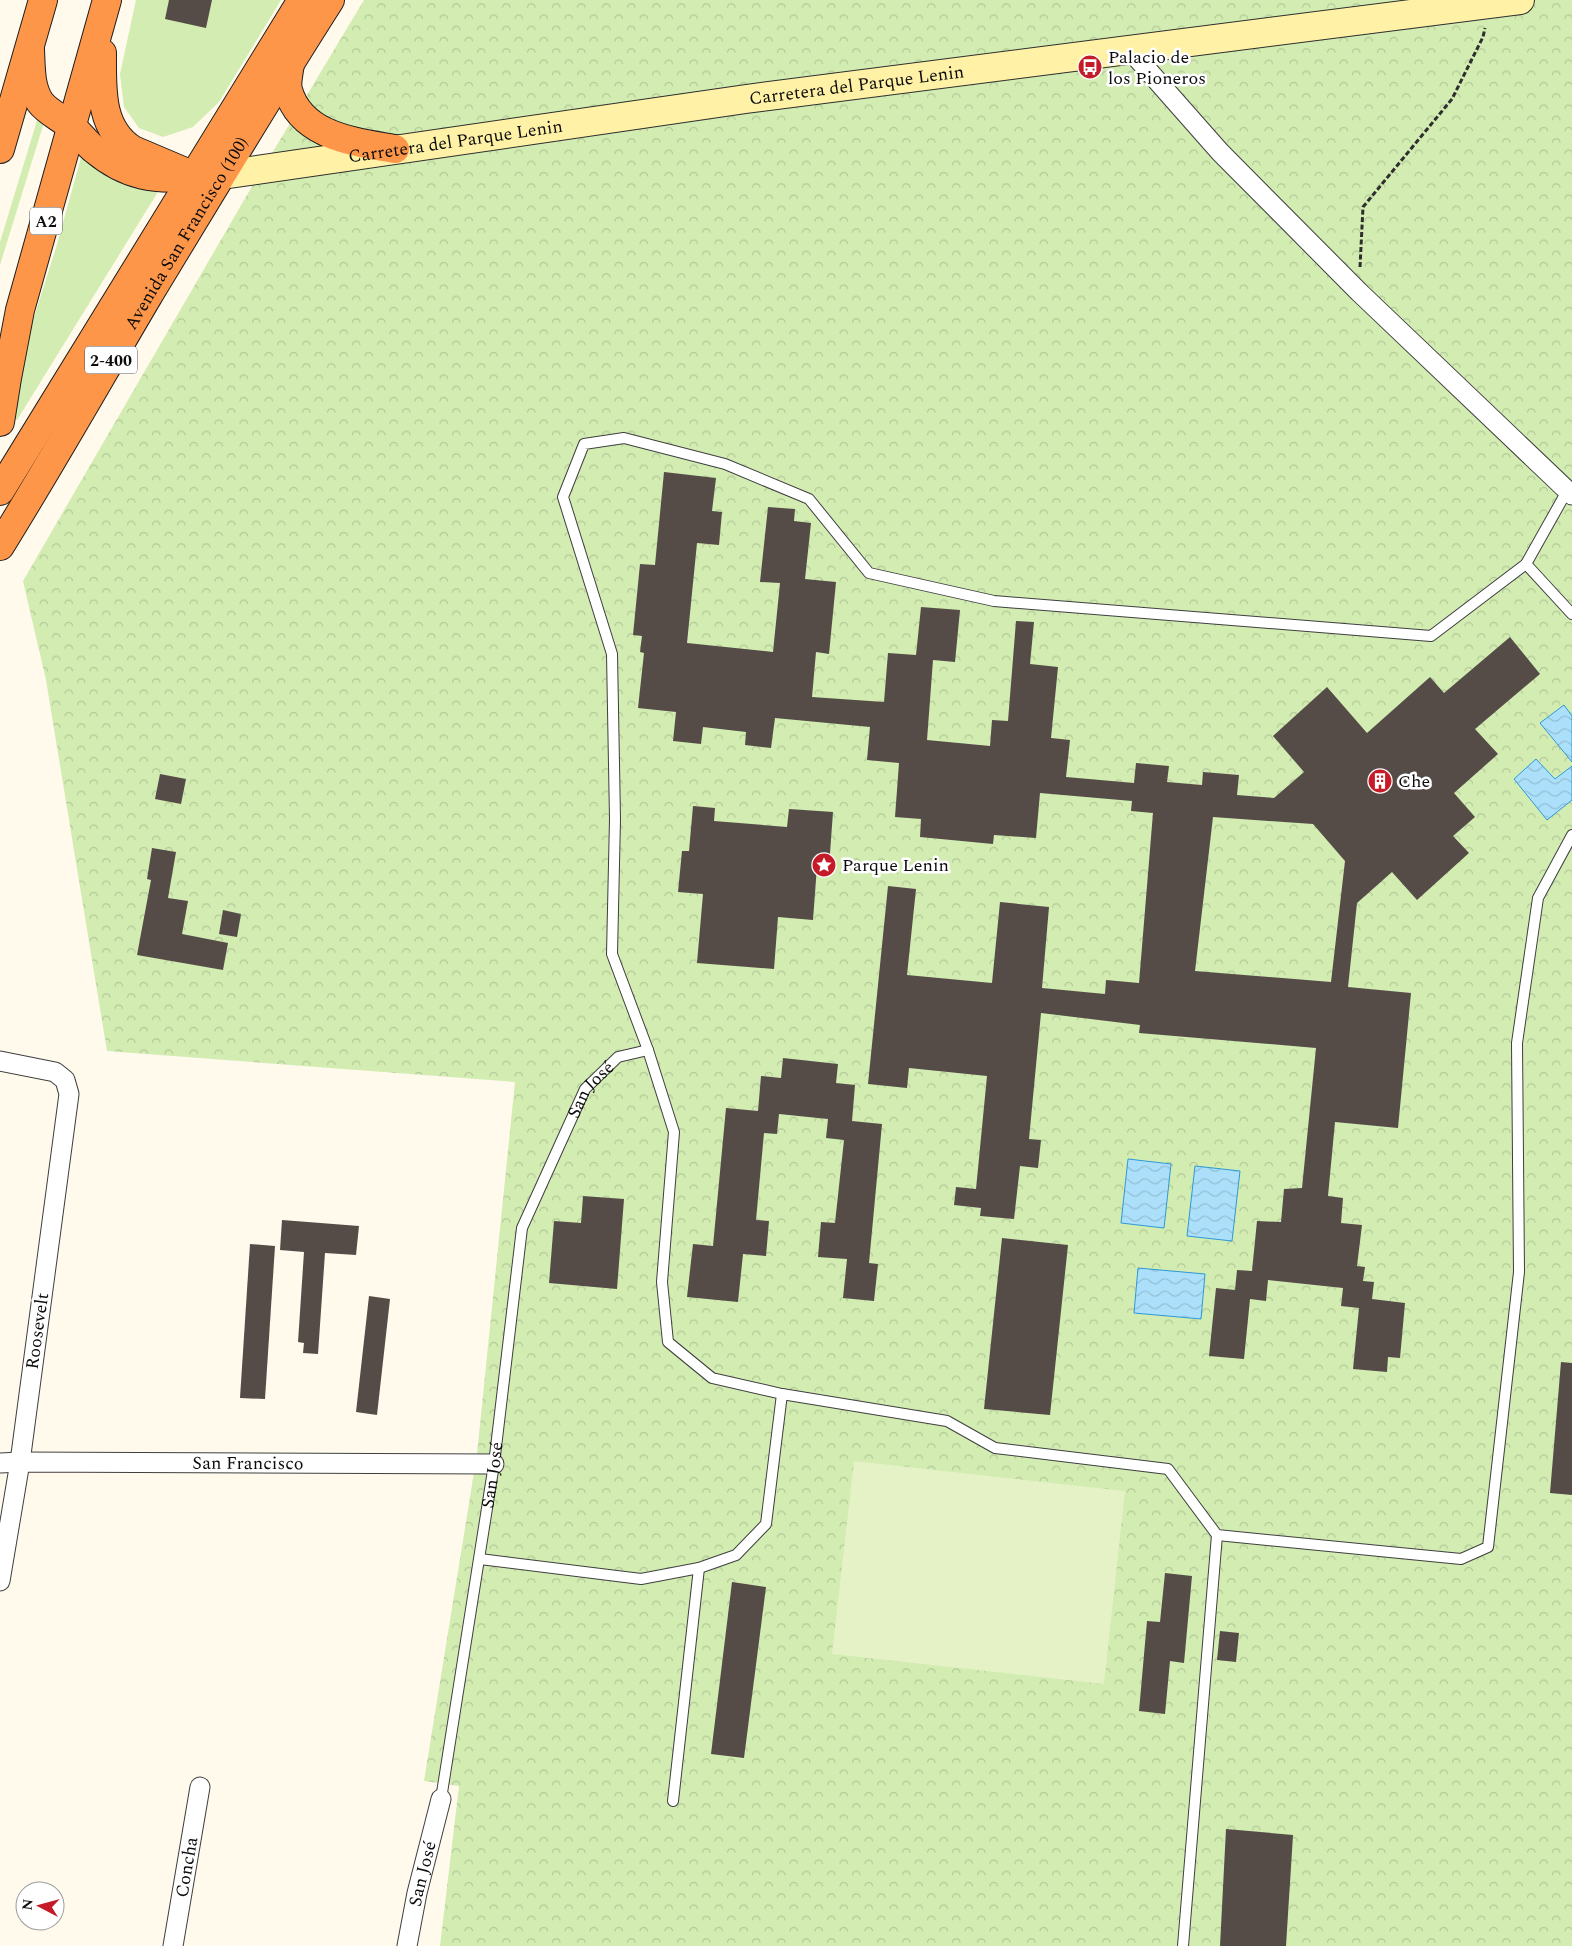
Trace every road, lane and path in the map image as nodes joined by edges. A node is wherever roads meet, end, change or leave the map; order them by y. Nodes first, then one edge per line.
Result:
1 (43, 0) edge
2 (302, 0) edge
3 (330, 0) edge
4 (1520, 0) edge
5 (1467, 5) edge
6 (104, 11) edge
7 (30, 50) junction
8 (1130, 50) junction
9 (277, 63) junction
10 (72, 127) junction
11 (0, 149) edge
12 (395, 149) junction
13 (151, 156) junction
14 (222, 175) junction
15 (195, 176) junction
16 (1359, 292) junction
17 (0, 422) edge
18 (0, 491) edge
19 (1570, 493) edge
20 (0, 546) edge
21 (1526, 564) junction
22 (1572, 614) edge
23 (1572, 835) edge
24 (648, 1050) junction
25 (0, 1061) edge
26 (782, 1394) junction
27 (20, 1462) junction
28 (0, 1463) edge
29 (494, 1464) junction
30 (1217, 1535) junction
31 (480, 1559) junction
32 (699, 1568) junction
33 (0, 1581) edge
34 (200, 1787) dead end
35 (441, 1799) joint
36 (673, 1802) dead end
37 (173, 1946) edge
38 (407, 1946) edge
39 (1183, 1946) edge

1 - 7 highway
2 - 9 highway, Avenida San Francisco (100) / 2-400
3 - 9 highway, Avenida San Francisco (100) / 2-400
4 - 5 street, Carretera del Parque Lenin
5 - 8 street, Carretera del Parque Lenin
5 - 16 path
6 - 10 highway, A2
6 - 13 highway
7 - 10 highway
7 - 11 highway
8 - 12 street, Carretera del Parque Lenin
8 - 16 street
9 - 12 highway
9 - 13 highway
9 - 14 highway, Avenida San Francisco (100) / 2-400
9 - 15 highway, Avenida San Francisco (100) / 2-400
10 - 15 highway
10 - 17 highway, A2
12 - 14 street, Carretera del Parque Lenin
13 - 15 highway
14 - 15 street, Carretera del Parque Lenin
14 - 20 highway, Avenida San Francisco (100) / 2-400
15 - 18 highway, Avenida San Francisco (100) / 2-400
16 - 19 street
19 - 21 lane
21 - 22 lane
21 - 24 lane
23 - 30 lane
24 - 26 lane
24 - 29 lane, San José
25 - 27 street, Roosevelt
26 - 30 lane
26 - 32 lane
27 - 28 street, San Francisco
27 - 29 street, San Francisco
27 - 33 street, Roosevelt
29 - 31 lane, San José
30 - 39 lane
31 - 32 lane
31 - 35 lane, San José
32 - 36 lane
34 - 37 street, Concha
35 - 38 street, San José

